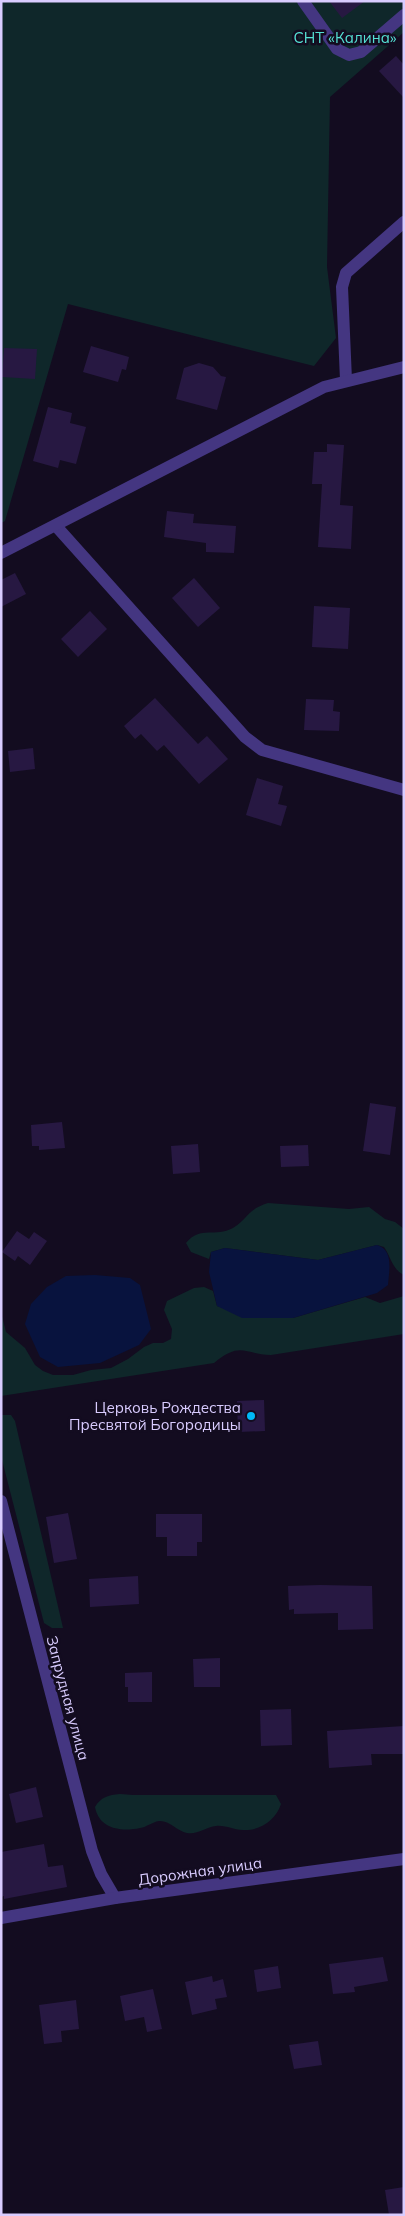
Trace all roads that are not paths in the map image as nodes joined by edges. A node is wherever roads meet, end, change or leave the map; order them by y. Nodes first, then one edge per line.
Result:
1 (303, 1) edge
2 (404, 15) edge
3 (404, 222) edge
4 (404, 367) edge
5 (346, 380) junction
6 (56, 526) junction
7 (1, 553) edge
8 (404, 790) edge
9 (1, 1501) edge
10 (404, 1860) edge
11 (115, 1898) junction
12 (1, 1918) edge

1 - 2 street
3 - 5 street
4 - 5 street
5 - 6 street
6 - 7 street
6 - 8 street
9 - 11 street, Запрудная улица
10 - 11 street, Дорожная улица
11 - 12 street, Дорожная улица

